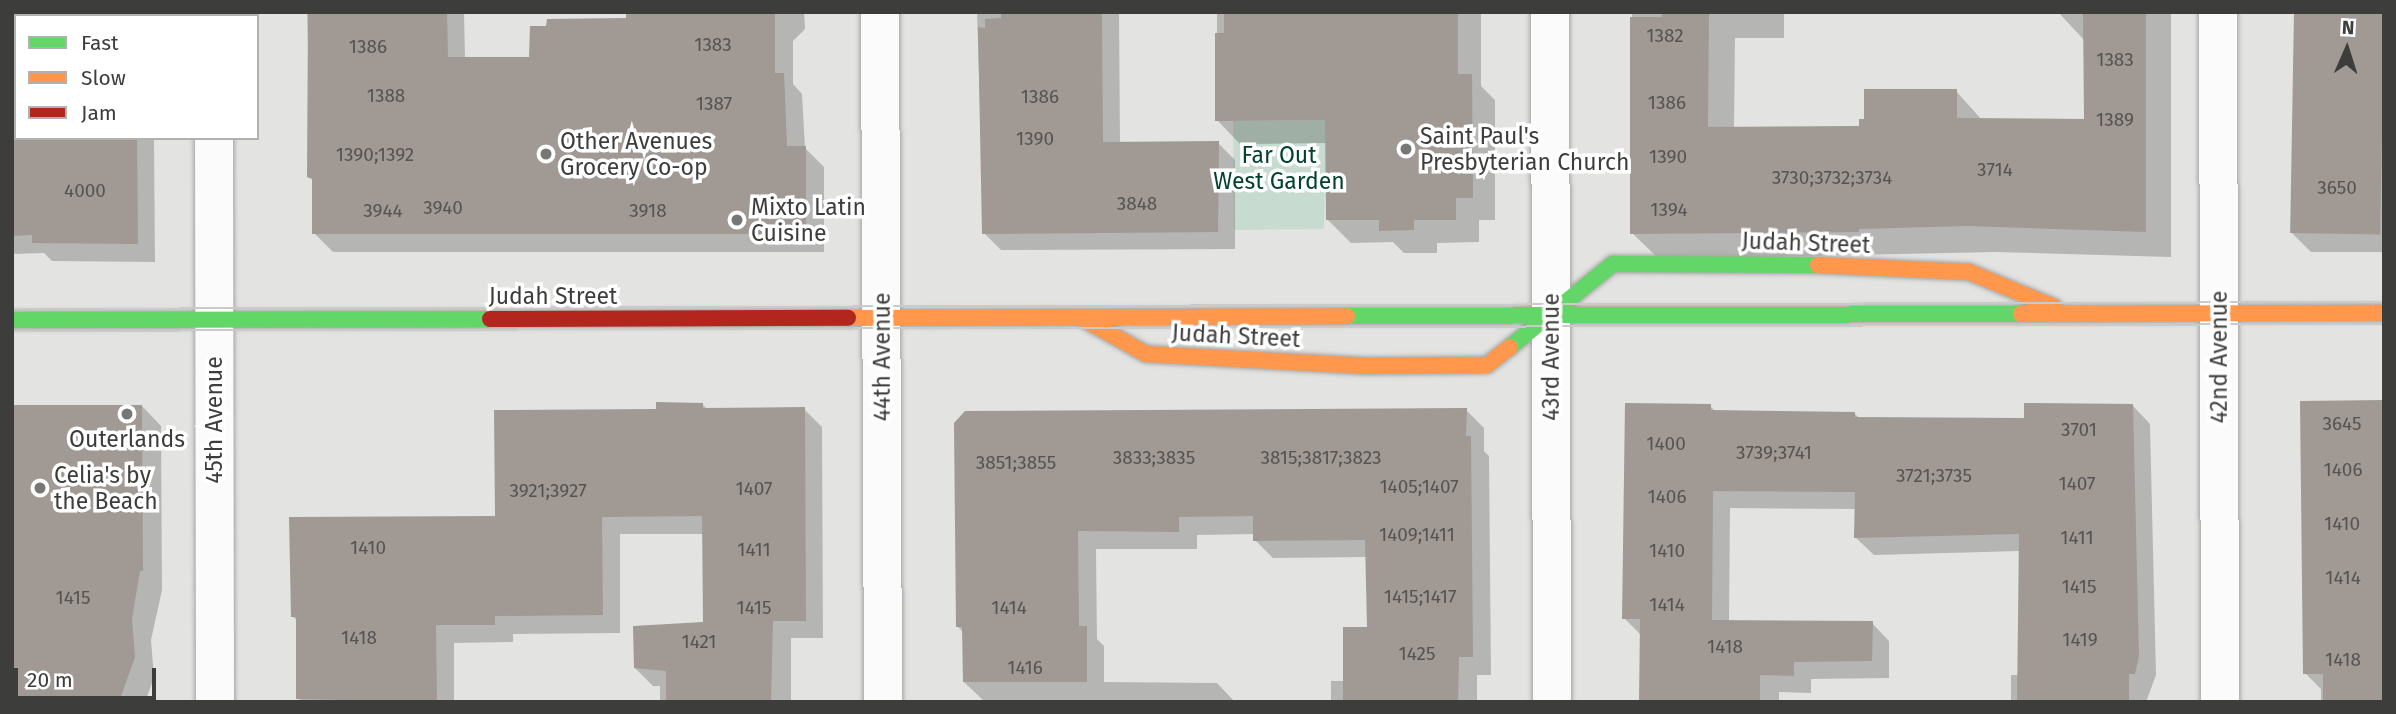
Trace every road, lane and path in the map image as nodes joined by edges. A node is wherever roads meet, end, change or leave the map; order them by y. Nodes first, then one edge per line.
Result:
1 (880, 12) edge
2 (1550, 12) edge
3 (2218, 12) edge
4 (214, 140) edge
5 (12, 311) edge
6 (2219, 313) junction
7 (2384, 313) edge
8 (2069, 314) junction
9 (1551, 315) junction
10 (1080, 317) junction
11 (881, 318) junction
12 (20, 320) edge
13 (214, 320) junction
14 (215, 702) edge
15 (883, 702) edge
16 (1552, 702) edge
17 (2220, 702) edge

1 - 11 street, 44th Avenue
2 - 9 street, 43rd Avenue
3 - 6 street, 42nd Avenue
4 - 13 street, 45th Avenue
5 - 12 street, Judah Street
6 - 7 street, Judah Street
6 - 8 street, Judah Street
6 - 17 street, 42nd Avenue
8 - 9 street, Judah Street
8 - 9 street, Judah Street
9 - 10 street, Judah Street
9 - 10 street, Judah Street
9 - 16 street, 43rd Avenue
10 - 11 street, Judah Street
11 - 13 street, Judah Street
11 - 15 street, 44th Avenue
12 - 13 street, Judah Street
13 - 14 street, 45th Avenue

